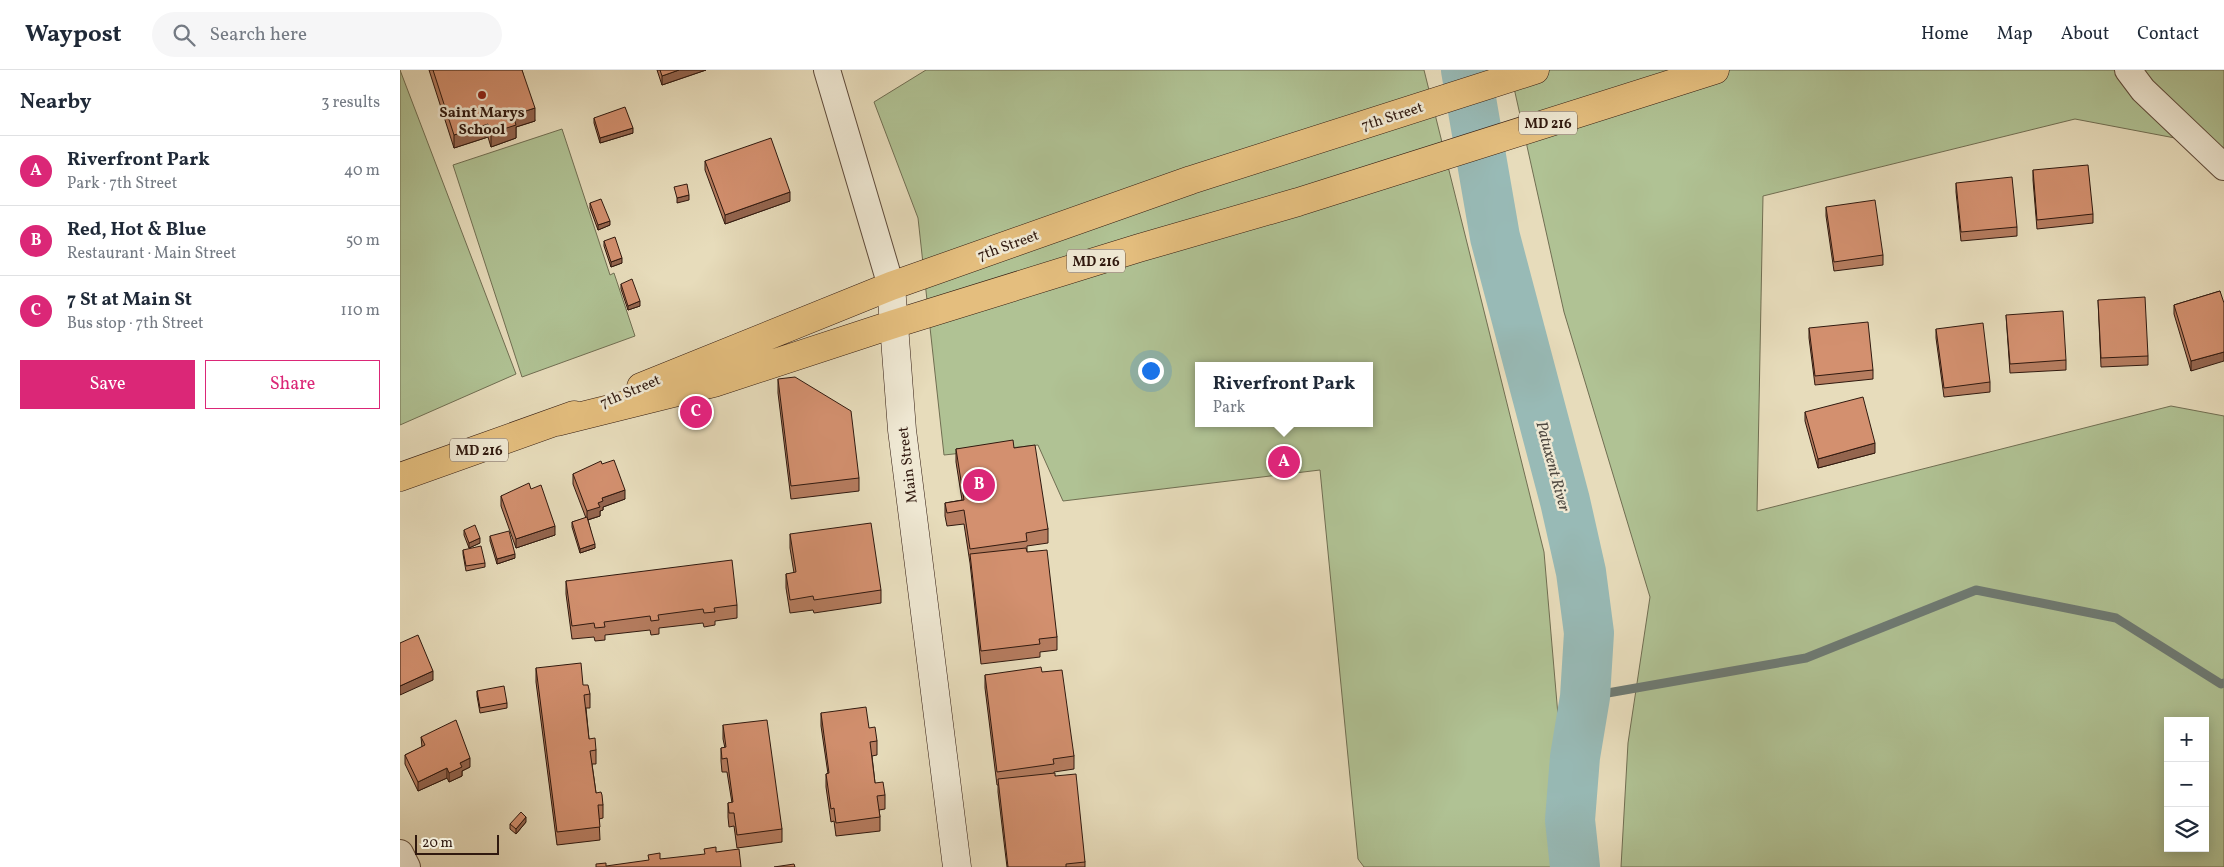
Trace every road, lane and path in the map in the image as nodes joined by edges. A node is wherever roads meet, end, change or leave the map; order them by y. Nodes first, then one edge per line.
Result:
1 (827, 70) edge
2 (1535, 70) edge
3 (1716, 70) edge
4 (2128, 70) edge
5 (2224, 167) edge
6 (891, 286) junction
7 (894, 324) junction
8 (557, 422) junction
9 (400, 477) edge
10 (400, 853) edge
11 (406, 867) edge
12 (957, 867) edge

1 - 6 street, Main Street
2 - 6 main road, 7th Street / MD 216
3 - 7 main road, 7th Street / MD 216
4 - 5 street
6 - 7 street, Main Street
6 - 8 main road, 7th Street / MD 216
7 - 8 main road, 7th Street / MD 216
7 - 12 street, Main Street
8 - 9 main road, 7th Street / MD 216
10 - 11 street

